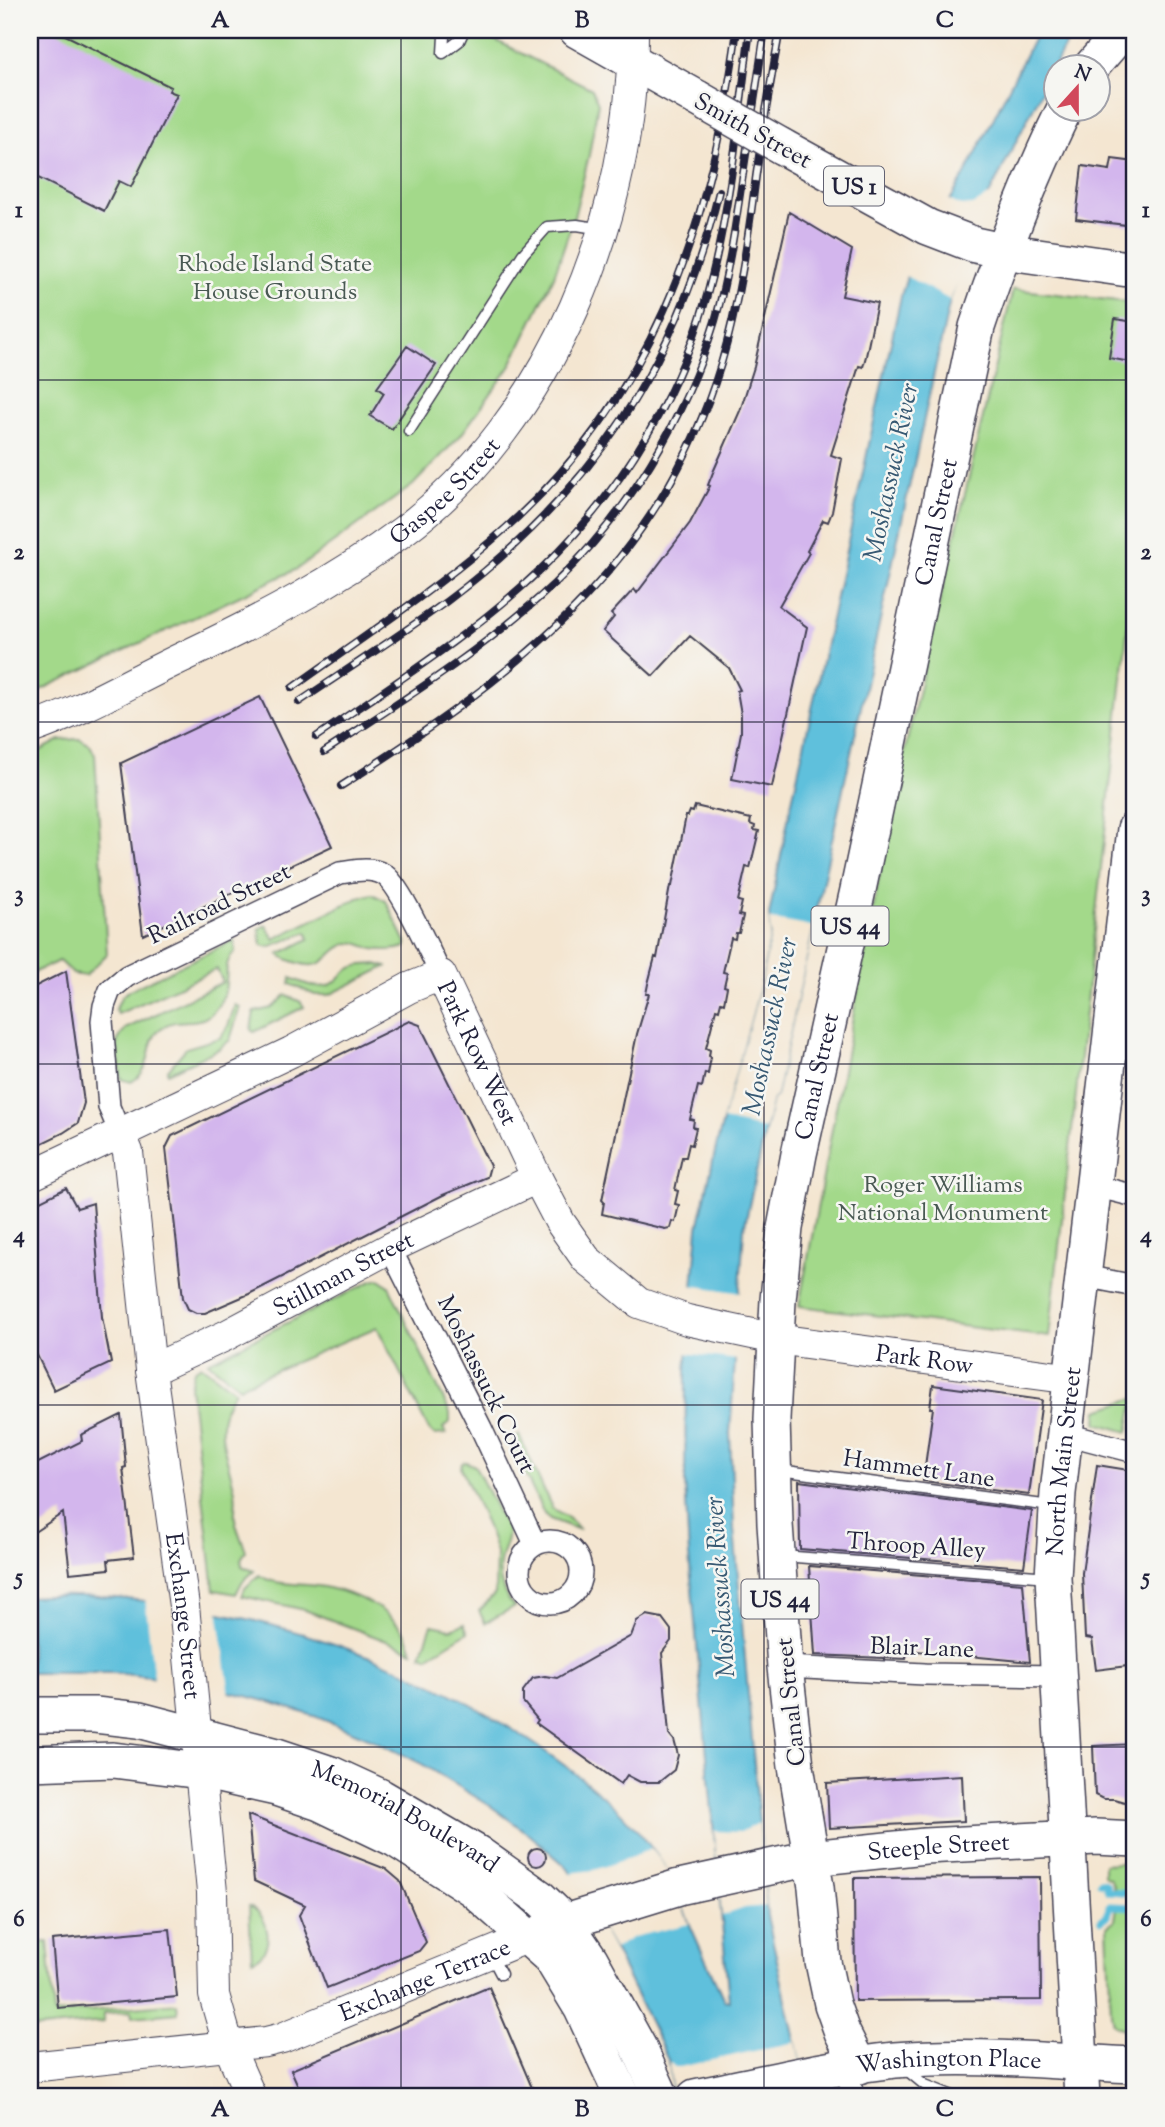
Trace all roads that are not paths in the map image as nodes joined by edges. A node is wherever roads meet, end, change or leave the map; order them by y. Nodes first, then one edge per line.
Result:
1 (447, 30) edge
2 (464, 30) edge
3 (577, 30) edge
4 (1102, 30) edge
5 (1123, 30) edge
6 (633, 46) edge
7 (1092, 52) edge
8 (1104, 52) edge
9 (1058, 122) edge
10 (602, 229) junction
11 (989, 248) junction
12 (1135, 270) edge
13 (409, 431) dead end
14 (30, 729) edge
15 (1135, 829) edge
16 (442, 975) junction
17 (1126, 988) edge
18 (120, 1133) junction
19 (30, 1177) edge
20 (537, 1178) junction
21 (1094, 1186) junction
22 (1135, 1196) edge
23 (390, 1248) junction
24 (1084, 1276) junction
25 (1135, 1286) edge
26 (776, 1339) junction
27 (151, 1370) junction
28 (1073, 1379) junction
29 (1066, 1434) junction
30 (1135, 1452) edge
31 (775, 1469) junction
32 (1057, 1507) junction
33 (535, 1544) dead end
34 (776, 1556) junction
35 (1053, 1577) junction
36 (785, 1667) junction
37 (1058, 1676) junction
38 (30, 1716) edge
39 (197, 1733) junction
40 (30, 1763) edge
41 (201, 1771) junction
42 (1067, 1839) junction
43 (1135, 1839) edge
44 (811, 1858) junction
45 (579, 1917) junction
46 (529, 1937) junction
47 (229, 2047) junction
48 (897, 2060) junction
49 (1079, 2063) junction
50 (1135, 2065) edge
51 (30, 2067) edge
52 (854, 2082) edge
53 (251, 2097) edge
54 (623, 2097) edge
55 (661, 2097) edge
56 (695, 2097) edge
57 (956, 2097) edge
58 (1082, 2097) edge

1 - 2 lane
3 - 6 main road, Smith Street
4 - 7 main road
5 - 8 main road
6 - 10 street, Gaspee Street
6 - 11 main road, Smith Street / US 1, bridge
9 - 11 main road, Canal Street
10 - 13 lane
10 - 14 street, Gaspee Street
11 - 12 main road, Smith Street / US 1
11 - 26 main road, Canal Street / US 44
15 - 17 main road, North Main Street
16 - 18 street, Park Row West
16 - 18 street, Railroad Street
16 - 20 street, Park Row West
17 - 21 main road, North Main Street
18 - 19 street, Park Row West
18 - 27 street, Exchange Street
20 - 23 street, Stillman Street
20 - 26 street, Park Row West
21 - 22 street
21 - 24 main road, North Main Street
23 - 27 street, Stillman Street
23 - 33 street, Moshassuck Court
24 - 25 street
24 - 28 main road, North Main Street
26 - 28 street, Park Row
26 - 31 main road, Canal Street / US 44
27 - 39 street, Exchange Street
28 - 29 main road, North Main Street
29 - 30 street
29 - 32 main road, North Main Street
31 - 32 lane, Hammett Lane
31 - 34 main road, Canal Street / US 44
32 - 35 main road, North Main Street
34 - 35 lane, Throop Alley
34 - 36 main road, Canal Street / US 44
35 - 37 main road, North Main Street
36 - 37 street, Blair Lane
36 - 44 main road, Canal Street / US 44
37 - 42 main road, North Main Street
38 - 39 main road, Memorial Boulevard
39 - 41 street, Exchange Street
39 - 45 main road, Memorial Boulevard
40 - 41 main road, Memorial Boulevard
41 - 46 main road, Memorial Boulevard
41 - 47 street, Exchange Street
42 - 43 main road, Steeple Street
42 - 44 main road, Steeple Street
42 - 49 main road, North Main Street
44 - 45 main road, Exchange Terrace
44 - 52 main road, Canal Street
45 - 46 main road, Exchange Terrace
45 - 55 main road, Memorial Boulevard
46 - 47 street, Exchange Terrace
46 - 54 main road, Memorial Boulevard
47 - 51 street, Exchange Terrace
47 - 53 street, Exchange Street
48 - 49 main road, Washington Place
48 - 52 main road, Washington Place
48 - 57 lane
49 - 50 main road, Washington Place
49 - 58 main road, North Main Street
52 - 56 main road, Washington Place

